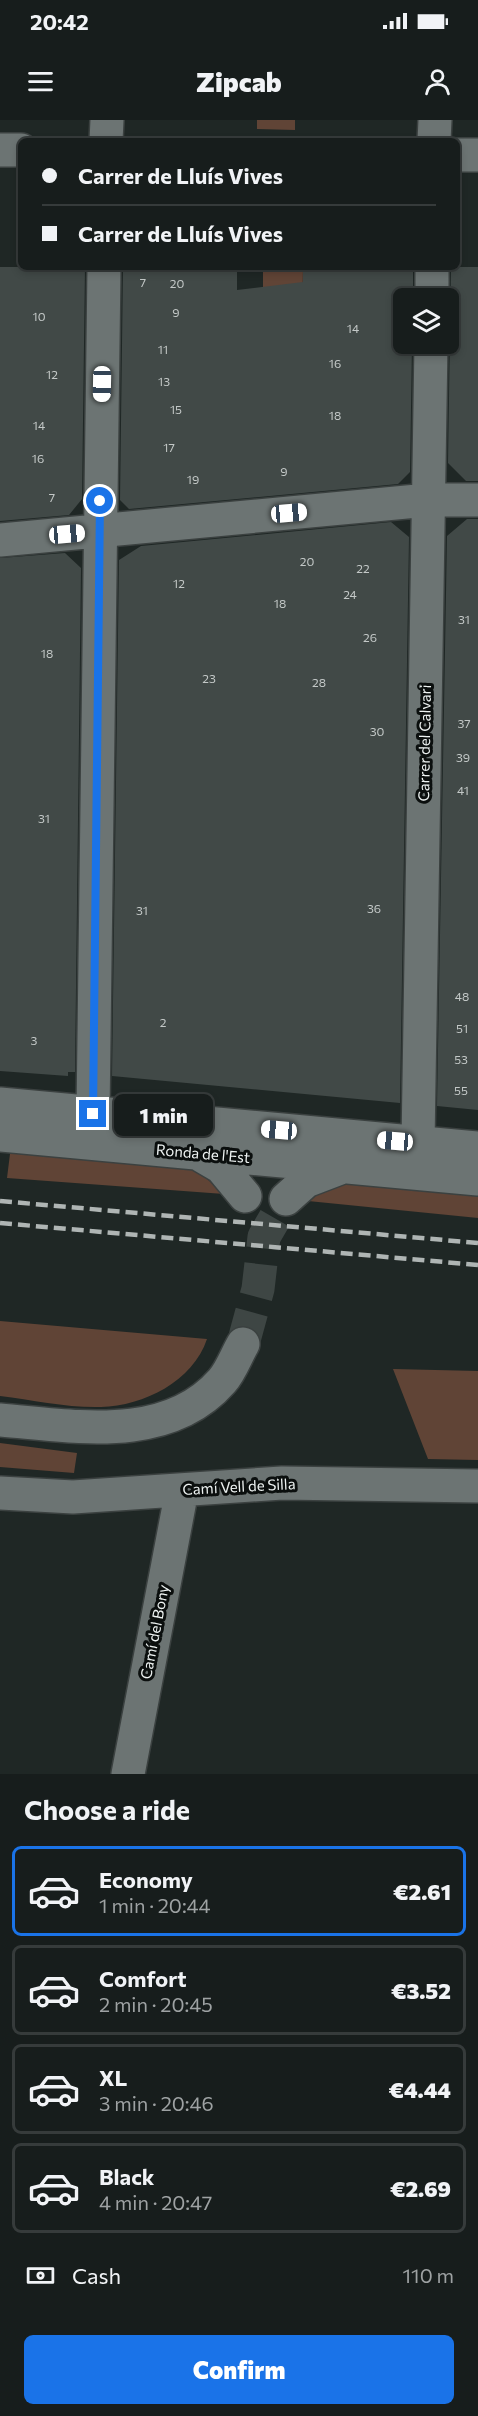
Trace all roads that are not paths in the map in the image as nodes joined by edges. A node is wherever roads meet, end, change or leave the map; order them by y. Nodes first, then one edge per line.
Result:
1 (107, 120) edge
2 (435, 120) edge
3 (106, 138) edge
4 (434, 138) edge
5 (0, 150) edge
6 (18, 150) edge
7 (460, 155) edge
8 (478, 155) edge
9 (104, 270) edge
10 (432, 270) edge
11 (432, 288) edge
12 (431, 354) edge
13 (428, 500) junction
14 (478, 500) edge
15 (99, 531) junction
16 (0, 540) edge
17 (0, 1104) edge
18 (93, 1114) junction
19 (0, 1135) edge
20 (418, 1143) junction
21 (478, 1148) edge
22 (197, 1153) junction
23 (344, 1167) junction
24 (478, 1179) edge
25 (245, 1196) dead end
26 (286, 1199) tunnel mouth
27 (243, 1344) tunnel mouth
28 (0, 1420) edge
29 (478, 1486) edge
30 (182, 1490) junction
31 (0, 1493) edge
32 (128, 1774) edge

1 - 3 street
2 - 4 street
5 - 6 street
7 - 8 street
9 - 15 street
10 - 11 street
12 - 13 street, Carrer del Calvari
13 - 14 street
13 - 15 street
13 - 20 street, Carrer del Calvari
15 - 16 street
15 - 18 street
17 - 18 street, Ronda de l'Est
18 - 20 street, Ronda de l'Est
19 - 22 street, Ronda de l'Est
20 - 21 street, Ronda de l'Est
22 - 23 street, Ronda de l'Est
22 - 25 street
23 - 24 street, Ronda de l'Est
23 - 26 street
27 - 28 street
29 - 30 street, Camí Vell de Silla
30 - 31 street, Camí Vell de Silla
30 - 32 street, Camí del Bony

